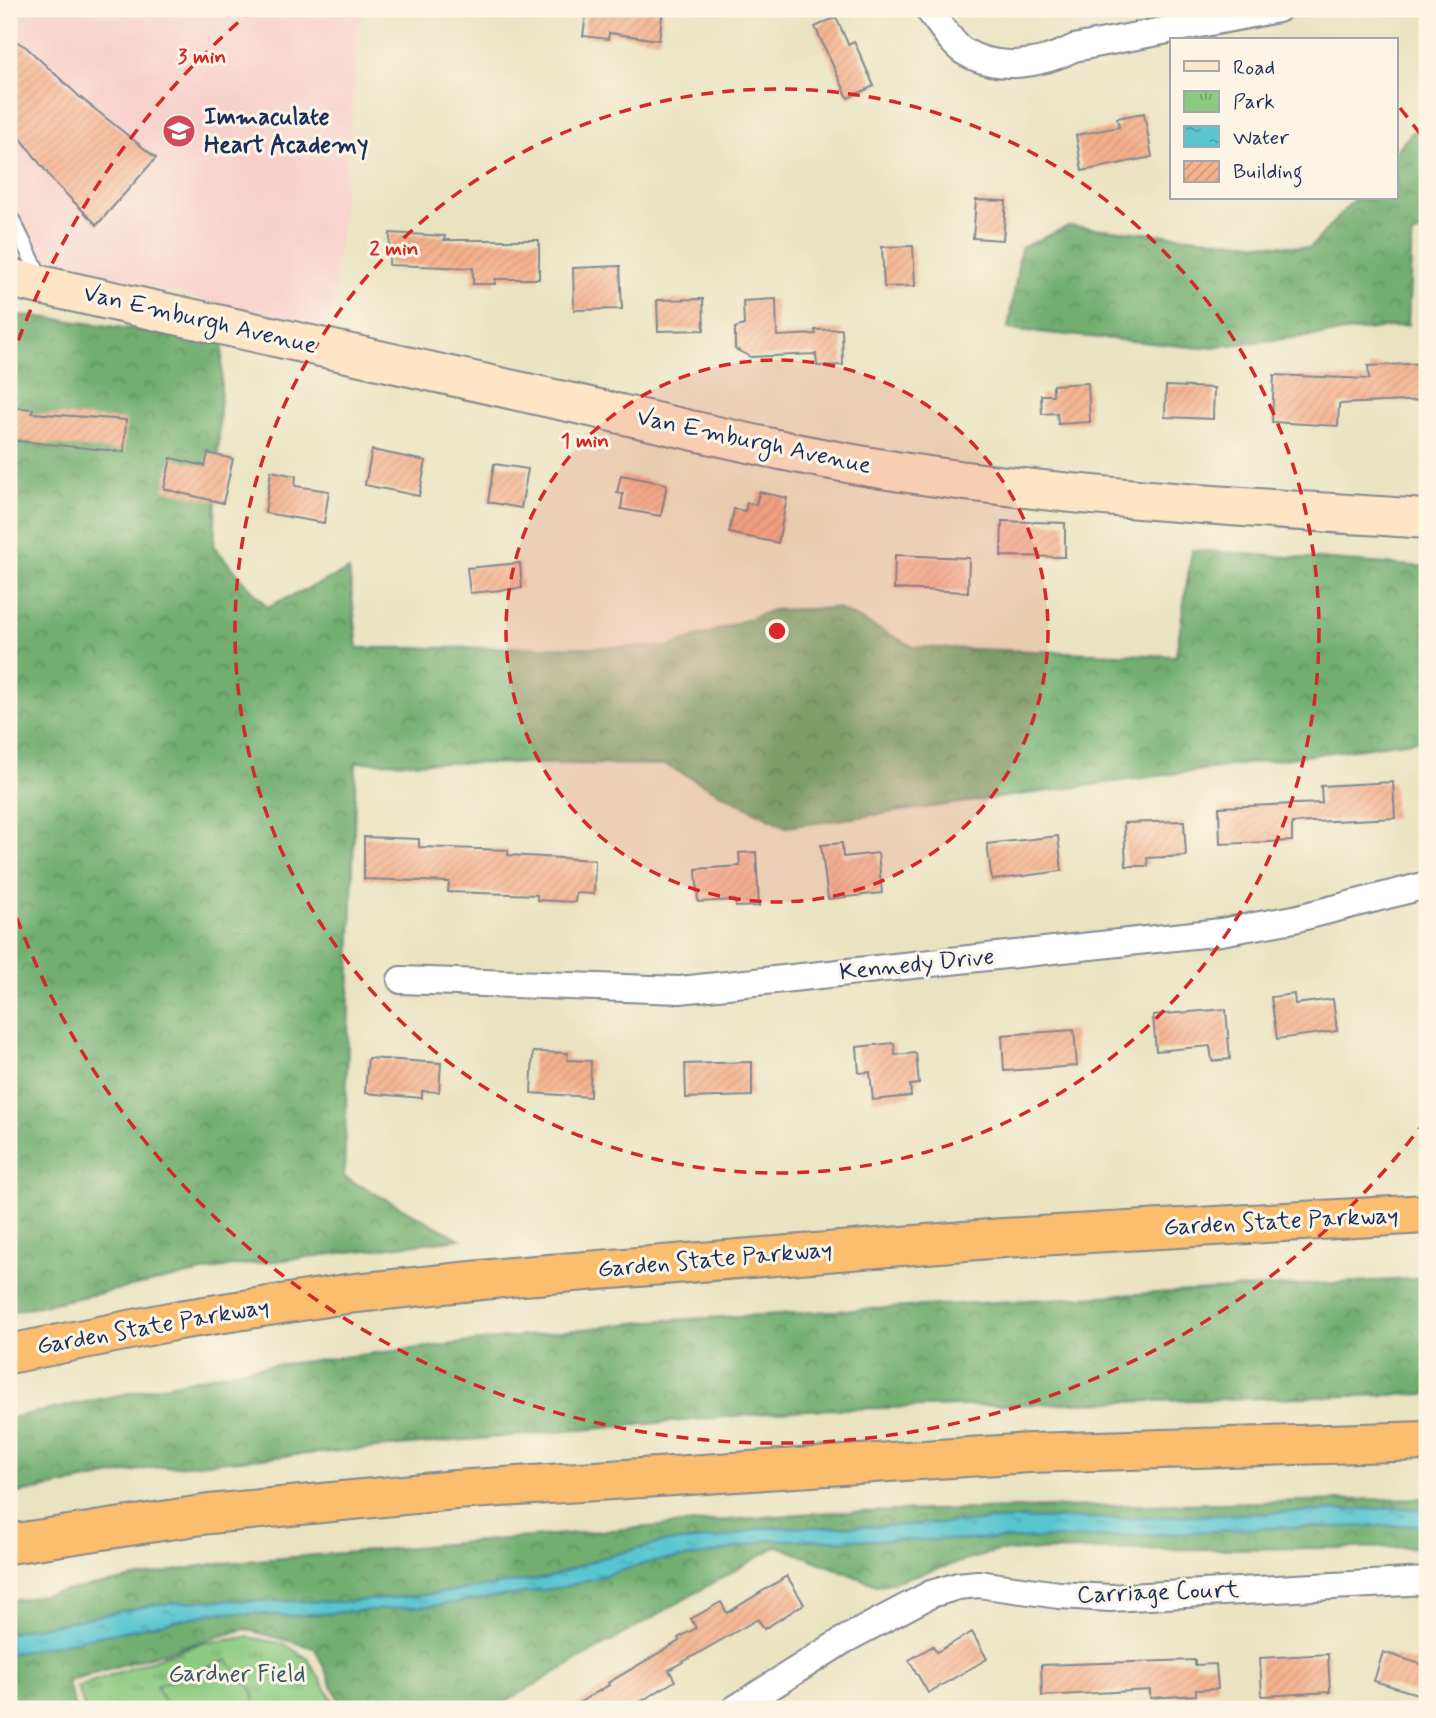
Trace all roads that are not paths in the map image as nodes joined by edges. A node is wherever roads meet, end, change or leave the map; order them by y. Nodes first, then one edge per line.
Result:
1 (928, 9) edge
2 (1278, 9) edge
3 (1216, 15) edge
4 (9, 216) edge
5 (27, 282) edge
6 (1427, 519) edge
7 (1427, 885) edge
8 (401, 980) dead end
9 (1427, 1214) edge
10 (9, 1354) edge
11 (1427, 1441) edge
12 (9, 1545) edge
13 (1427, 1581) edge
14 (752, 1705) edge

1 - 3 street
2 - 3 street
4 - 5 lane
5 - 6 main road, Van Emburgh Avenue
7 - 8 street, Kennedy Drive
9 - 10 highway, Garden State Parkway
11 - 12 highway
13 - 14 street, Carriage Court

